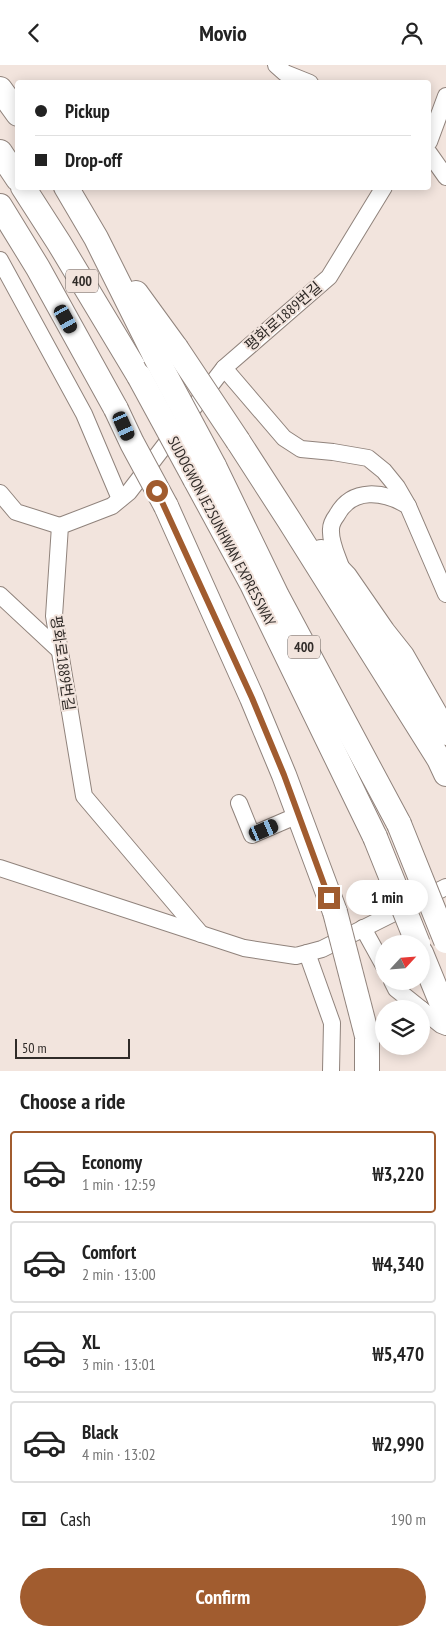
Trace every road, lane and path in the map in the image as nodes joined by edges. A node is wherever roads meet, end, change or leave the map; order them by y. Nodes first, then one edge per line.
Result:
1 (276, 65) edge
2 (302, 80) edge
3 (0, 89) edge
4 (446, 96) edge
5 (15, 110) edge
6 (431, 137) edge
7 (0, 152) edge
8 (431, 156) edge
9 (15, 174) edge
10 (446, 177) edge
11 (25, 190) edge
12 (68, 190) edge
13 (382, 190) edge
14 (0, 206) edge
15 (0, 260) edge
16 (165, 352) junction
17 (224, 368) junction
18 (205, 473) junction
19 (0, 493) edge
20 (120, 499) junction
21 (161, 505) junction
22 (408, 506) junction
23 (289, 520) junction
24 (60, 526) junction
25 (345, 577) junction
26 (446, 594) edge
27 (0, 595) edge
28 (60, 651) junction
29 (446, 733) edge
30 (446, 774) edge
31 (239, 803) dead end
32 (290, 819) junction
33 (0, 868) edge
34 (319, 871) junction
35 (446, 887) edge
36 (363, 928) junction
37 (200, 934) junction
38 (414, 935) edge
39 (446, 941) edge
40 (375, 950) edge
41 (307, 953) junction
42 (430, 975) edge
43 (397, 990) edge
44 (410, 1000) edge
45 (446, 1014) edge
46 (430, 1016) edge
47 (446, 1027) edge
48 (331, 1071) edge
49 (367, 1071) edge

1 - 2 street
3 - 5 highway
4 - 6 street
7 - 9 highway
8 - 10 street
11 - 18 highway, SUDOGWON JE2SUNHWAN EXPRESSWAY / 400, bridge
12 - 16 highway, SUDOGWON JE2SUNHWAN EXPRESSWAY / 400
13 - 17 street, 평화로1889번길
14 - 21 highway, bridge
15 - 20 street
16 - 18 highway, SUDOGWON JE2SUNHWAN EXPRESSWAY / 400, bridge
16 - 23 highway, bridge
17 - 20 street, 평화로1889번길
17 - 22 street
18 - 38 highway, SUDOGWON JE2SUNHWAN EXPRESSWAY / 400, bridge
18 - 39 highway, SUDOGWON JE2SUNHWAN EXPRESSWAY / 400, bridge
19 - 24 street
20 - 24 street, 평화로1889번길
21 - 32 highway
21 - 34 highway
22 - 25 street
22 - 26 street
23 - 25 highway
23 - 30 highway
24 - 28 street, 평화로1889번길
25 - 29 highway
27 - 28 street
28 - 37 street, 평화로1889번길
31 - 32 street
32 - 34 highway
33 - 37 street
34 - 49 highway, bridge
35 - 36 street
36 - 40 street
36 - 41 street
37 - 41 street
41 - 48 street
42 - 45 highway
43 - 44 street
46 - 47 street

